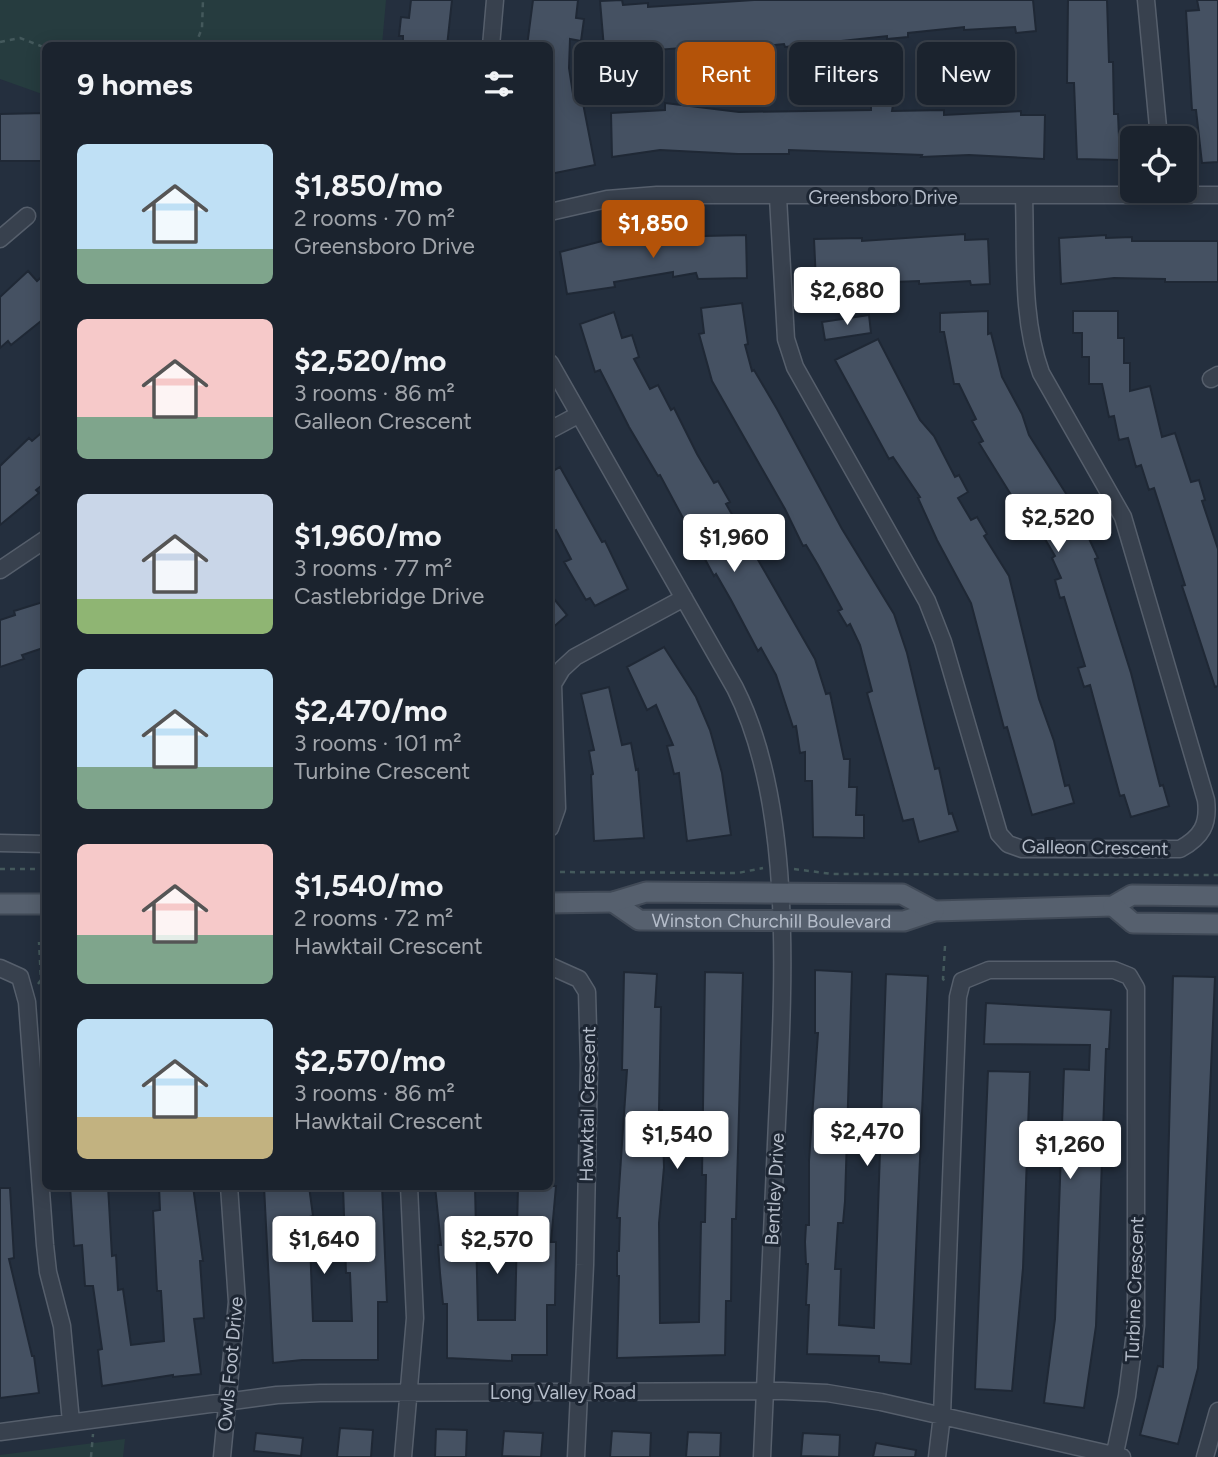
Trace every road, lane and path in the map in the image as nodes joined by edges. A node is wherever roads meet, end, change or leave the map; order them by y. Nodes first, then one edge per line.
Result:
1 (203, 0) edge
2 (495, 0) edge
3 (1146, 0) edge
4 (0, 41) edge
5 (197, 42) edge
6 (491, 42) edge
7 (42, 46) edge
8 (1158, 126) edge
9 (1120, 194) edge
10 (1197, 194) edge
11 (1218, 195) edge
12 (778, 197) junction
13 (1024, 197) junction
14 (553, 211) edge
15 (27, 216) dead end
16 (0, 239) edge
17 (553, 369) edge
18 (578, 415) junction
19 (553, 428) edge
20 (42, 542) edge
21 (0, 570) edge
22 (684, 598) junction
23 (553, 684) edge
24 (553, 684) edge
25 (553, 819) edge
26 (0, 843) edge
27 (42, 844) edge
28 (756, 868) dead end
29 (0, 869) edge
30 (42, 869) edge
31 (803, 869) dead end
32 (553, 872) edge
33 (1218, 875) edge
34 (779, 893) junction
35 (1218, 896) edge
36 (613, 902) junction
37 (553, 903) edge
38 (0, 904) edge
39 (42, 904) edge
40 (1113, 906) junction
41 (934, 911) junction
42 (780, 920) junction
43 (1218, 924) edge
44 (39, 942) dead end
45 (944, 946) dead end
46 (553, 967) edge
47 (0, 968) edge
48 (958, 996) junction
49 (27, 1002) junction
50 (229, 1190) edge
51 (408, 1190) edge
52 (579, 1390) junction
53 (407, 1391) junction
54 (765, 1392) junction
55 (227, 1402) junction
56 (1218, 1411) edge
57 (942, 1415) junction
58 (92, 1420) junction
59 (71, 1422) junction
60 (0, 1432) edge
61 (1109, 1454) edge
62 (91, 1457) edge
63 (222, 1457) edge
64 (403, 1457) edge
65 (576, 1457) edge
66 (762, 1457) edge
67 (937, 1457) edge
68 (1205, 1457) edge

1 - 5 path
2 - 6 street
3 - 8 street
4 - 7 path
9 - 13 street, Greensboro Drive
10 - 11 street, Greensboro Drive
12 - 13 street, Greensboro Drive
12 - 13 street, Galleon Crescent
12 - 14 street, Greensboro Drive
15 - 16 street
17 - 18 street, Bentley Drive
18 - 19 street
18 - 22 street, Bentley Drive
20 - 21 street
22 - 23 street
22 - 34 street, Bentley Drive
24 - 25 street
26 - 27 street
28 - 32 path
29 - 30 path
31 - 33 path
34 - 36 main road, Winston Churchill Boulevard
34 - 41 main road, Winston Churchill Boulevard
34 - 42 street, Bentley Drive
35 - 40 main road, Winston Churchill Boulevard
36 - 37 main road, Winston Churchill Boulevard
36 - 42 main road, Winston Churchill Boulevard
38 - 39 main road
40 - 41 main road, Winston Churchill Boulevard
40 - 43 main road
41 - 42 main road, Winston Churchill Boulevard
42 - 54 street, Bentley Drive
44 - 49 path
45 - 48 path
46 - 52 street, Hawktail Crescent
47 - 49 street
48 - 57 street
48 - 61 street, Turbine Crescent
49 - 59 street
50 - 55 street, Owls Foot Drive
51 - 53 street
52 - 53 street, Long Valley Road
52 - 54 street, Long Valley Road
52 - 65 street, Hawktail Crescent
53 - 55 street, Long Valley Road
53 - 64 street
54 - 57 street, Long Valley Road
54 - 66 street, Bentley Drive
55 - 58 street, Long Valley Road
55 - 63 street, Owls Foot Drive
56 - 68 street
57 - 61 street, Long Valley Road
57 - 67 street
58 - 59 street, Long Valley Road
58 - 62 path
59 - 60 street, Long Valley Road

